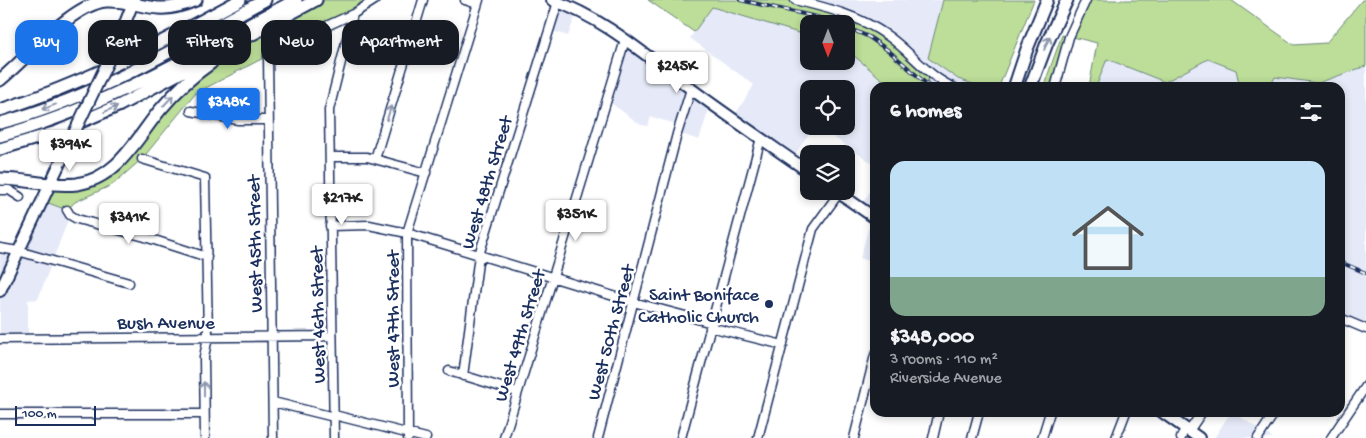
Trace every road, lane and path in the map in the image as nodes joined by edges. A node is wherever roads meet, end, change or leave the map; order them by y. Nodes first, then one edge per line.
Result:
1 (196, 0) edge
2 (240, 0) edge
3 (265, 0) edge
4 (296, 0) edge
5 (316, 0) edge
6 (375, 0) edge
7 (423, 0) edge
8 (465, 0) edge
9 (795, 0) edge
10 (1047, 0) edge
11 (1067, 0) edge
12 (1086, 0) edge
13 (134, 1) edge
14 (555, 1) edge
15 (478, 2) edge
16 (352, 14) junction
17 (285, 17) junction
18 (625, 40) junction
19 (0, 80) edge
20 (945, 82) edge
21 (1016, 82) edge
22 (1032, 82) edge
23 (1057, 82) edge
24 (691, 89) junction
25 (0, 110) edge
26 (191, 111) dead end
27 (268, 120) junction
28 (0, 123) edge
29 (0, 136) edge
30 (761, 138) junction
31 (0, 149) edge
32 (330, 157) junction
33 (142, 159) dead end
34 (375, 159) junction
35 (800, 166) edge
36 (426, 173) junction
37 (0, 178) edge
38 (50, 185) junction
39 (0, 190) edge
40 (20, 196) dead end
41 (833, 200) edge
42 (849, 200) edge
43 (67, 210) dead end
44 (870, 214) edge
45 (330, 226) junction
46 (407, 233) junction
47 (0, 248) edge
48 (18, 251) junction
49 (479, 255) junction
50 (207, 257) junction
51 (4, 276) edge
52 (553, 277) junction
53 (129, 284) dead end
54 (0, 291) edge
55 (633, 302) junction
56 (1345, 320) edge
57 (711, 325) junction
58 (1366, 329) edge
59 (271, 336) junction
60 (331, 336) junction
61 (208, 337) junction
62 (0, 338) edge
63 (783, 345) junction
64 (449, 371) dead end
65 (870, 375) edge
66 (463, 376) junction
67 (1366, 386) edge
68 (517, 392) junction
69 (273, 402) junction
70 (0, 414) edge
71 (204, 414) junction
72 (334, 416) junction
73 (938, 417) edge
74 (978, 417) edge
75 (1048, 417) edge
76 (1124, 417) edge
77 (1167, 417) edge
78 (1198, 417) edge
79 (1272, 417) edge
80 (1185, 433) edge
81 (408, 436) edge
82 (205, 438) edge
83 (273, 438) edge
84 (334, 438) edge
85 (426, 438) edge
86 (504, 438) edge
87 (598, 438) edge
88 (681, 438) edge
89 (758, 438) edge
90 (854, 438) edge
91 (933, 438) edge
92 (972, 438) edge
93 (1042, 438) edge
94 (1116, 438) edge
95 (1199, 438) edge
96 (1258, 438) edge
97 (1331, 438) edge

1 - 13 highway
2 - 25 highway
3 -> 28 highway
4 - 29 highway
5 - 17 highway
6 - 16 street
34 -> 7 street
8 - 15 street
9 - 20 street
10 - 21 highway
22 -> 11 highway
12 - 23 street
13 - 19 highway
13 - 38 main road, bridge
14 - 18 main road
14 - 49 street, West 48th Street
15 - 36 street, West 47th Street
16 - 27 street, West 45th Street
16 - 32 street, West 46th Street
31 -> 17 highway
38 -> 17 highway
18 - 24 main road
18 - 52 street, West 49th Street
24 - 30 main road
24 - 55 street, West 50th Street
26 - 27 street
27 - 59 street, West 45th Street
30 - 35 main road
30 - 57 street
32 - 34 street
32 - 45 street, West 46th Street
33 - 50 street
34 - 36 street
36 - 46 street, West 47th Street
37 - 38 highway
38 - 48 main road
39 - 40 street
41 - 63 street
42 - 44 main road
43 - 50 street
45 - 46 street
45 - 60 street, West 46th Street
46 - 49 street
46 - 81 street, West 47th Street
47 - 48 street
48 - 51 main road
48 - 53 street
49 - 52 street
49 - 66 street, West 48th Street
50 - 61 street
51 - 54 main road
52 - 55 street
52 - 68 street, West 49th Street
55 - 57 street
55 - 87 street, West 50th Street
56 - 58 street
57 - 63 street
57 - 88 street
59 - 60 street, Bush Avenue
59 - 61 street, Bush Avenue
59 - 69 street, West 45th Street
60 - 72 street, West 46th Street
61 - 62 street, Bush Avenue
71 -> 61 street
63 - 89 street
64 - 66 street
65 - 90 street
66 - 68 street
67 - 97 street
68 - 86 street, West 49th Street
69 - 72 street
69 - 83 street, West 45th Street
70 - 71 street
71 - 82 street
72 - 81 street
72 - 84 street, West 46th Street
73 - 91 street
74 - 92 street
75 - 93 street
76 - 94 street
77 - 80 main road
78 - 80 street
79 - 96 street
80 - 95 main road
81 - 85 street

